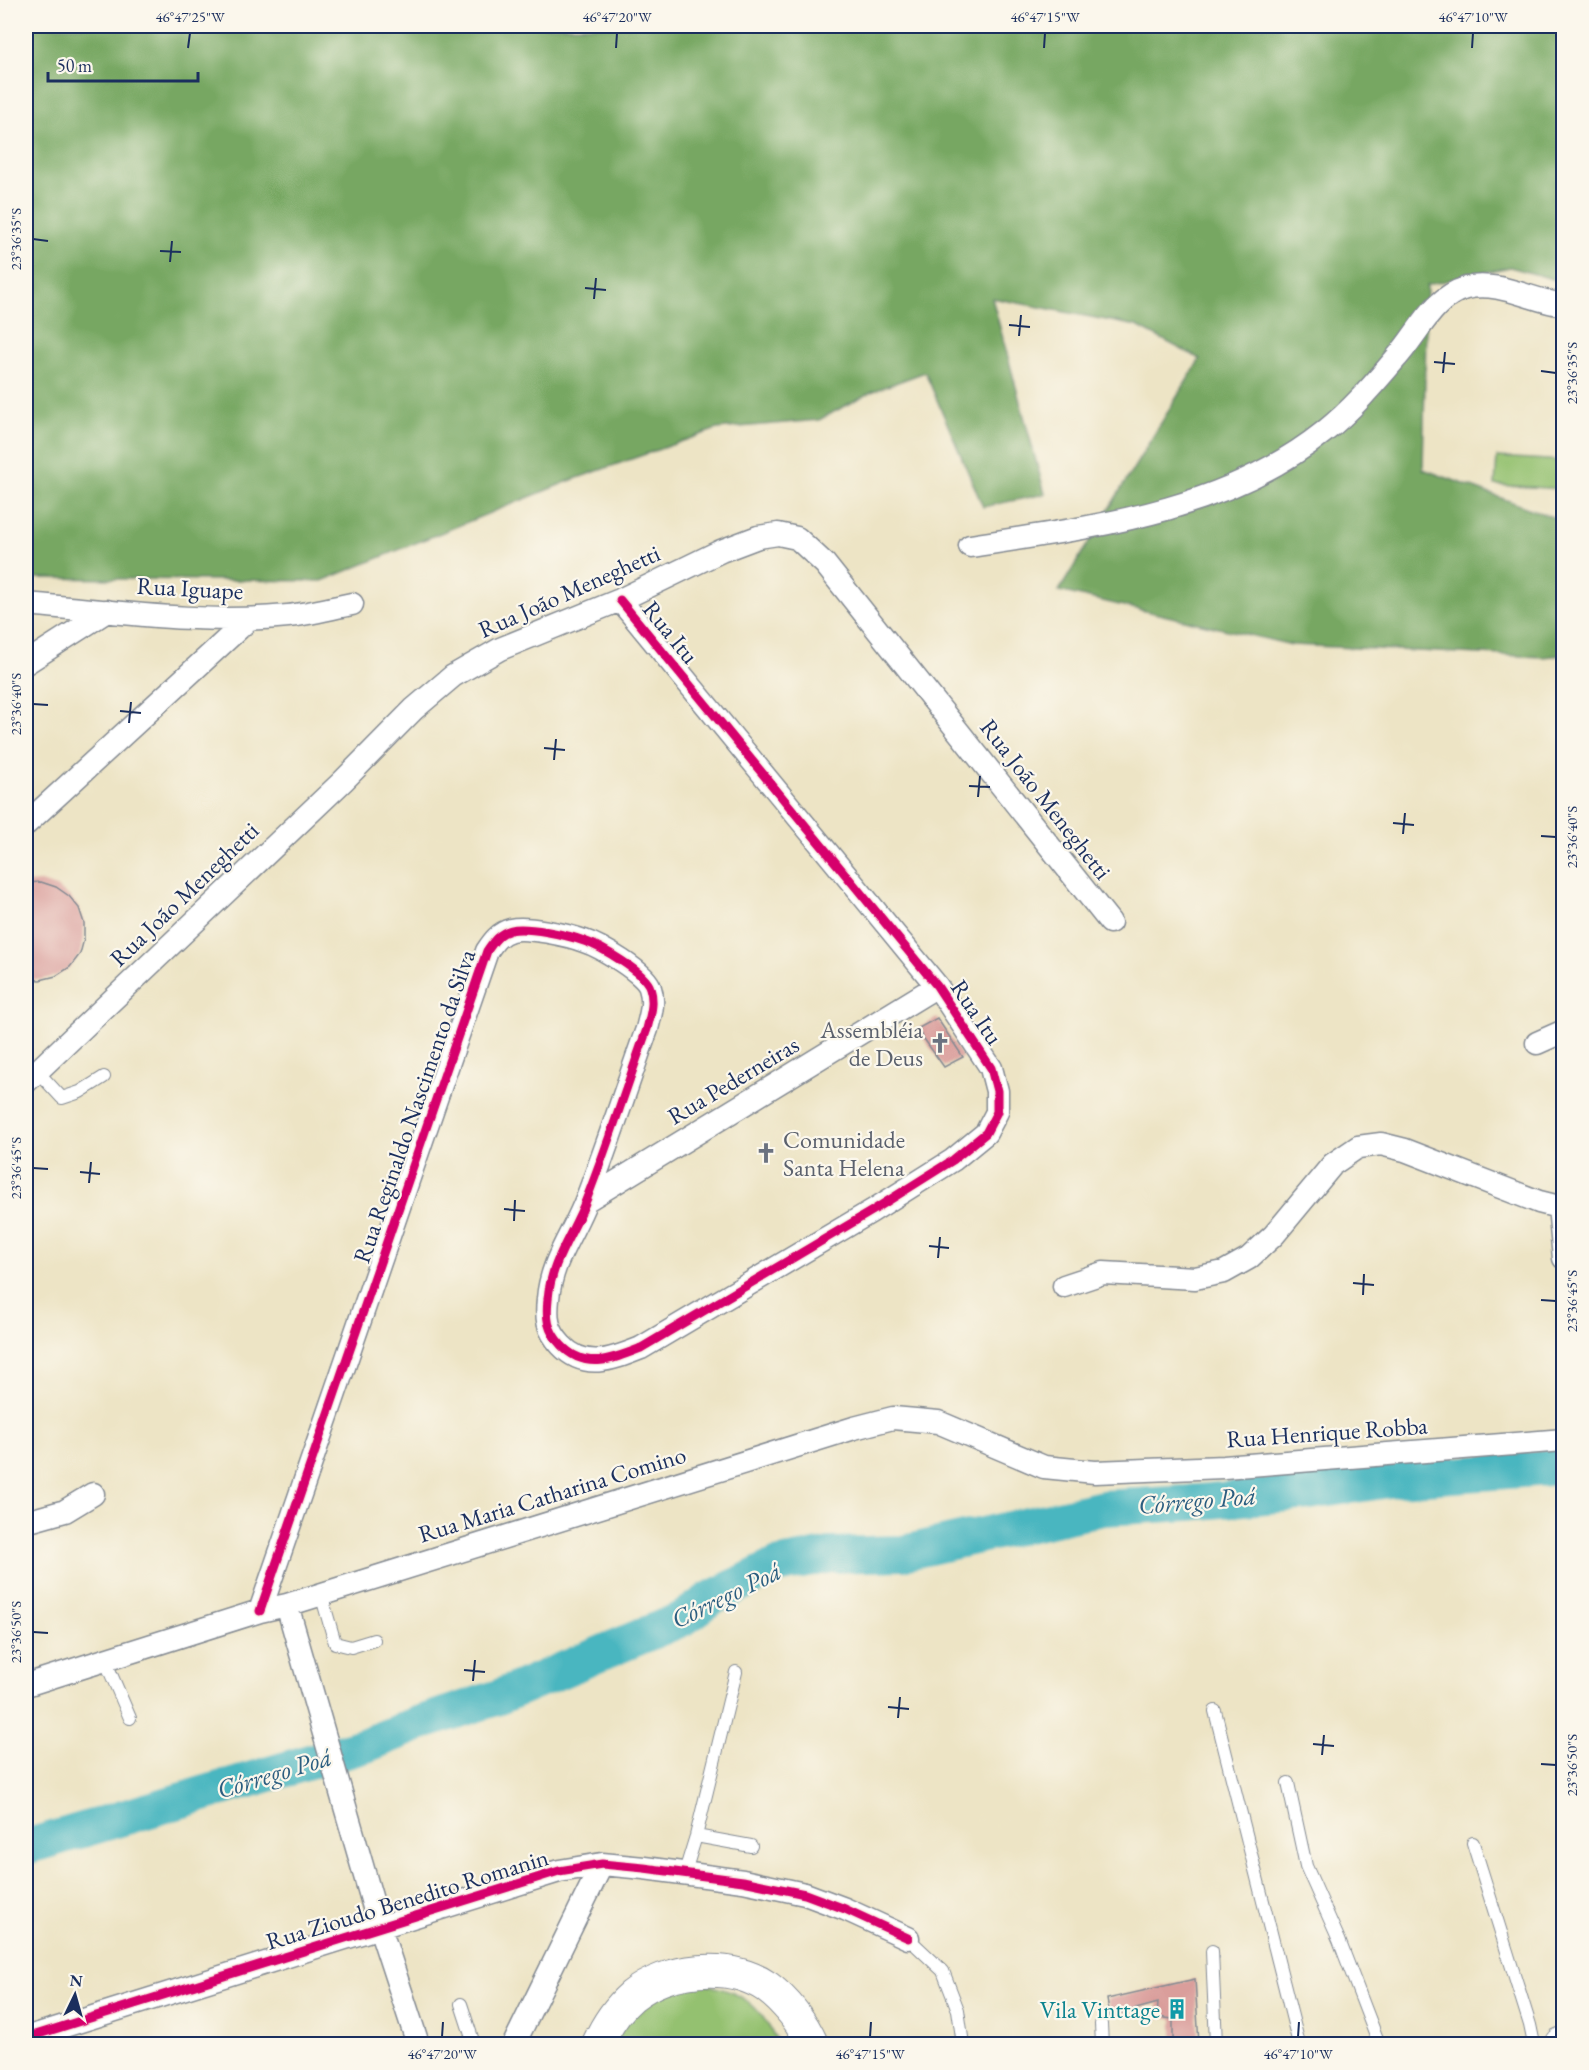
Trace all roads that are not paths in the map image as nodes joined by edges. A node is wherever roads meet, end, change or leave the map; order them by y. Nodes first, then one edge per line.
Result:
1 (1563, 305) edge
2 (970, 546) dead end
3 (620, 600) junction
4 (26, 604) edge
5 (352, 604) dead end
6 (107, 611) junction
7 (249, 619) junction
8 (26, 663) edge
9 (26, 824) edge
10 (1110, 922) dead end
11 (937, 986) junction
12 (1563, 1031) edge
13 (1537, 1043) dead end
14 (31, 1077) edge
15 (104, 1077) dead end
16 (586, 1200) junction
17 (1561, 1206) edge
18 (1563, 1258) edge
19 (1064, 1286) dead end
20 (546, 1315) joint
21 (1563, 1440) edge
22 (1095, 1472) joint
23 (93, 1494) dead end
24 (26, 1522) edge
25 (321, 1594) junction
26 (287, 1605) junction
27 (260, 1611) junction
28 (374, 1640) dead end
29 (105, 1660) junction
30 (736, 1672) dead end
31 (26, 1685) edge
32 (1215, 1711) dead end
33 (130, 1718) dead end
34 (1288, 1784) dead end
35 (696, 1836) junction
36 (1473, 1843) dead end
37 (751, 1846) dead end
38 (602, 1864) junction
39 (684, 1875) junction
40 (380, 1928) junction
41 (908, 1938) joint
42 (1212, 1951) dead end
43 (461, 2004) dead end
44 (1101, 2024) dead end
45 (26, 2038) edge
46 (418, 2044) edge
47 (474, 2044) edge
48 (514, 2044) edge
49 (598, 2044) edge
50 (812, 2044) edge
51 (963, 2044) edge
52 (1102, 2044) edge
53 (1216, 2044) edge
54 (1299, 2044) edge
55 (1378, 2044) edge
56 (1534, 2044) edge

1 - 2 street
3 - 10 street, Rua João Meneghetti
3 - 11 street, Rua Itu
3 - 14 street, Rua João Meneghetti
4 - 6 street, Rua Iguape
5 - 7 street, Rua Iguape
6 - 7 street, Rua Iguape
6 - 8 street
7 - 9 street
11 - 16 street, Rua Pederneiras
11 - 20 street, Rua Itu
12 - 13 street
14 - 15 lane
16 - 20 street, Rua Reginaldo Nascimento da Silva
16 - 27 street, Rua Reginaldo Nascimento da Silva
17 - 18 street
17 - 19 street
21 - 22 street, Rua Henrique Robba
22 - 25 street, Rua Maria Catharina Comino
23 - 24 street
25 - 26 street, Rua Maria Catharina Comino
25 - 28 lane
26 - 27 street, Rua Maria Catharina Comino
26 - 40 street
27 - 29 street, Rua Maria Catharina Comino
29 - 31 street, Rua Maria Catharina Comino
29 - 33 lane
30 - 35 lane
32 - 54 lane
34 - 55 lane
35 - 37 lane
35 - 39 lane
36 - 56 lane
38 - 39 street, Rua Zioudo Benedito Romanin
38 - 40 street, Rua Zioudo Benedito Romanin
38 - 48 street
39 - 41 street, Rua Zioudo Benedito Romanin
40 - 45 street, Rua Zioudo Benedito Romanin
40 - 46 street
41 - 51 lane
42 - 53 lane
43 - 47 lane
44 - 52 lane
49 - 50 main road

